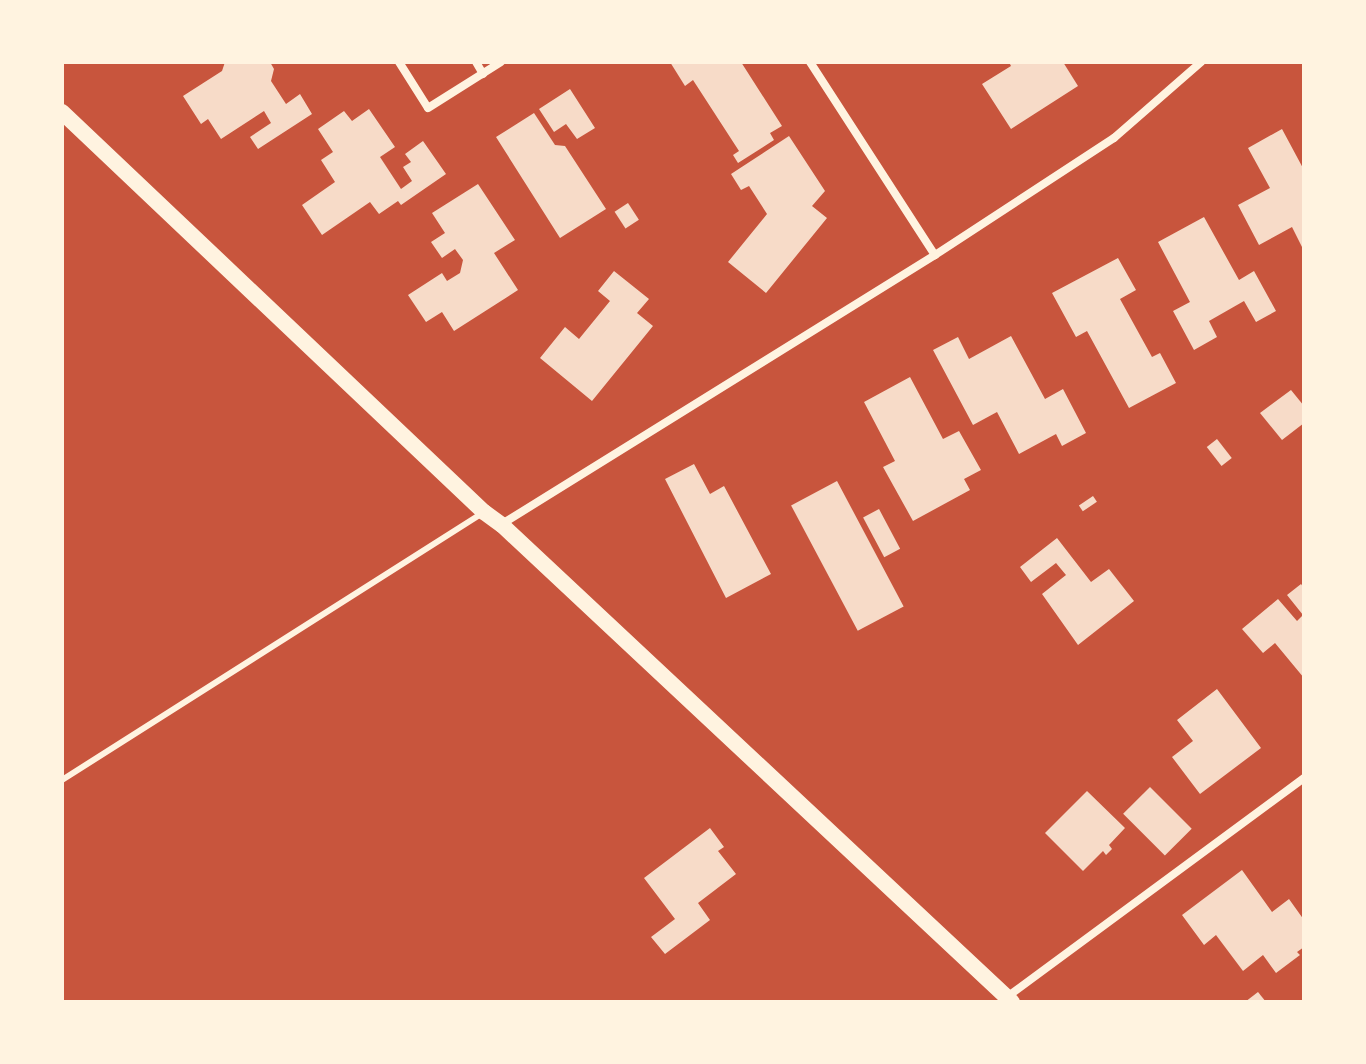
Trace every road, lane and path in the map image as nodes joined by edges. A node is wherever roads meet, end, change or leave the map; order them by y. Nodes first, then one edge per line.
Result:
1 (399, 62) edge
2 (476, 62) edge
3 (501, 62) edge
4 (810, 62) edge
5 (1201, 62) edge
6 (483, 74) junction
7 (62, 112) edge
8 (935, 255) junction
9 (484, 512) junction
10 (502, 525) junction
11 (1304, 778) edge
12 (62, 780) edge
13 (1009, 999) edge

1 - 6 street
2 - 6 street
3 - 6 street
4 - 8 street
5 - 8 street
7 - 9 main road
8 - 10 street
9 - 10 main road
9 - 12 lane
10 - 13 main road
11 - 13 street

